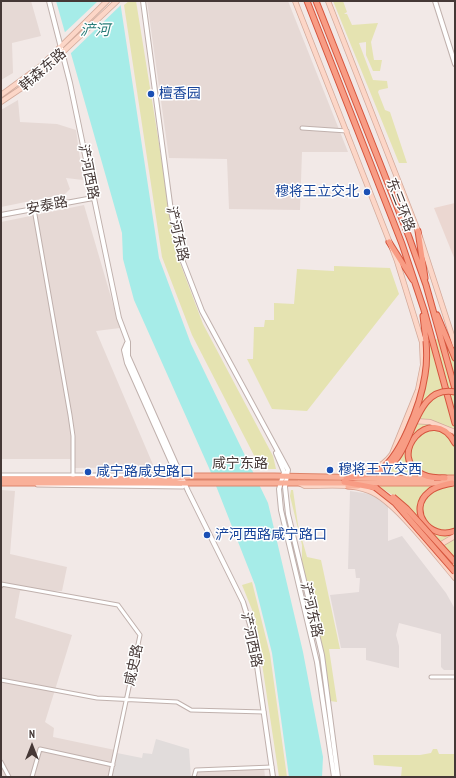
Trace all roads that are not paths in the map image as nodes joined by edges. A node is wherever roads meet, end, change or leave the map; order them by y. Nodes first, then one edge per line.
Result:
1 (49, 1) edge
2 (107, 1) edge
3 (117, 1) edge
4 (143, 1) edge
5 (295, 1) edge
6 (307, 1) edge
7 (316, 1) edge
8 (328, 1) edge
9 (434, 1) edge
10 (61, 47) junction
11 (63, 52) junction
12 (455, 64) edge
13 (1, 94) edge
14 (1, 102) edge
15 (302, 128) dead end
16 (347, 131) junction
17 (93, 198) junction
18 (34, 209) junction
19 (1, 215) edge
20 (418, 230) junction
21 (389, 242) junction
22 (415, 284) junction
23 (426, 285) junction
24 (430, 298) junction
25 (421, 300) junction
26 (455, 345) edge
27 (455, 358) edge
28 (455, 391) edge
29 (406, 421) junction
30 (455, 423) edge
31 (455, 432) edge
32 (455, 443) edge
33 (376, 473) junction
34 (1, 476) edge
35 (285, 476) junction
36 (335, 476) junction
37 (73, 477) junction
38 (445, 478) junction
39 (1, 479) edge
40 (181, 480) junction
41 (454, 481) edge
42 (346, 482) junction
43 (284, 483) junction
44 (391, 483) junction
45 (1, 484) edge
46 (364, 485) junction
47 (374, 488) junction
48 (455, 531) edge
49 (455, 536) edge
50 (432, 551) junction
51 (455, 562) edge
52 (455, 572) edge
53 (455, 578) edge
54 (1, 585) edge
55 (431, 677) dead end
56 (455, 677) edge
57 (1, 680) edge
58 (127, 699) junction
59 (264, 712) junction
60 (1, 762) edge
61 (113, 765) junction
62 (272, 768) junction
63 (9, 777) edge
64 (32, 777) edge
65 (110, 777) edge
66 (194, 777) edge
67 (273, 777) edge
68 (334, 777) edge
69 (338, 777) edge

1 - 10 street, 浐河西路
2 - 10 main road, 韩森东路
3 - 11 main road, 韩森东路
4 - 35 street, 浐河东路
5 - 16 main road
6 - 22 highway, 东三环路
7 - 23 highway, 东三环路
8 - 20 main road
9 - 12 street
10 - 11 street, 浐河西路
10 - 13 main road, 韩森东路
11 - 14 main road, 韩森东路
11 - 17 street, 浐河西路
15 - 16 street
16 - 21 main road
17 - 18 street, 安泰路
17 - 40 street, 浐河西路
18 - 19 street, 安泰路
18 - 37 street
20 - 23 highway
20 - 26 main road
21 - 22 highway
21 - 29 main road
22 - 25 highway, 东三环路
23 - 24 highway, 东三环路
24 - 27 highway
24 - 28 highway, 东三环路
25 - 30 highway, 东三环路
25 - 33 highway, bridge
28 - 33 highway, bridge
29 - 31 main road
29 - 36 main road
32 - 38 highway
33 - 42 highway
34 - 37 street
35 - 36 main road, 咸宁东路
35 - 40 main road, 咸宁东路
35 - 43 street, 浐河东路
36 - 42 main road, 咸宁东路
37 - 39 main road, 咸宁东路
37 - 40 main road, 咸宁东路
38 - 41 main road, 咸宁东路
38 - 42 main road, 咸宁东路
40 - 43 main road, 咸宁东路
40 - 45 main road, 咸宁东路
40 - 59 street, 浐河西路
41 - 44 main road, 咸宁东路
41 - 48 highway
42 - 43 main road, 咸宁东路
42 - 44 main road, 咸宁东路
42 - 46 highway
42 - 50 main road
43 - 68 street, 浐河东路
43 - 69 street, 浐河东路
44 - 46 main road
46 - 47 highway
47 - 51 highway, bridge
47 - 52 highway, bridge
49 - 50 main road
50 - 53 main road
54 - 58 street, 咸史路
55 - 56 street
57 - 58 street
58 - 59 street
58 - 61 street, 咸史路
59 - 62 street, 浐河西路
60 - 63 street
61 - 64 street
61 - 65 street, 咸史路
62 - 66 street
62 - 67 street, 浐河西路

